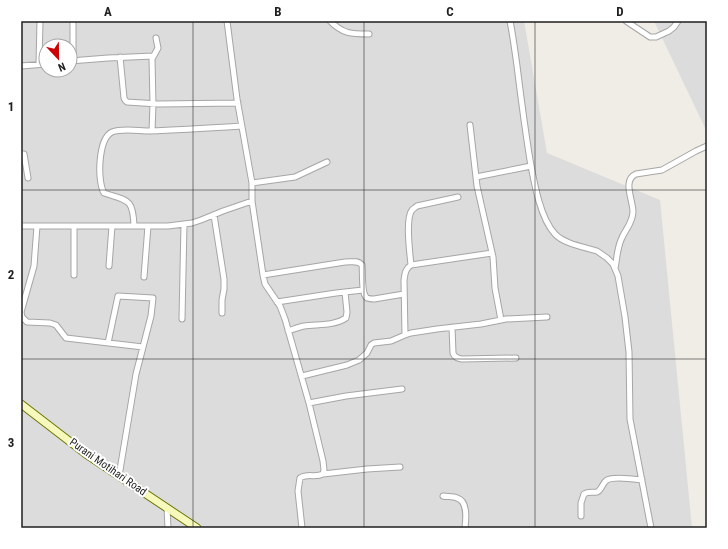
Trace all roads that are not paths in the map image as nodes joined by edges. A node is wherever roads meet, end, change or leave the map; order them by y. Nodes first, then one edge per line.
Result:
1 (40, 21) edge
2 (73, 21) edge
3 (227, 21) edge
4 (330, 21) edge
5 (510, 21) edge
6 (626, 21) edge
7 (678, 21) edge
8 (369, 34) dead end
9 (40, 38) edge
10 (72, 38) edge
11 (156, 38) dead end
12 (153, 56) junction
13 (120, 57) junction
14 (78, 60) edge
15 (38, 64) edge
16 (21, 66) edge
17 (238, 103) junction
18 (153, 104) junction
19 (470, 125) dead end
20 (242, 126) junction
21 (152, 131) junction
22 (707, 146) edge
23 (21, 154) edge
24 (327, 162) dead end
25 (531, 166) junction
26 (476, 177) junction
27 (28, 178) dead end
28 (252, 183) junction
29 (458, 197) dead end
30 (252, 201) junction
31 (214, 215) junction
32 (184, 224) junction
33 (21, 226) edge
34 (37, 226) junction
35 (74, 226) junction
36 (112, 226) junction
37 (134, 226) junction
38 (148, 226) junction
39 (492, 253) junction
40 (411, 265) junction
41 (109, 266) dead end
42 (615, 268) junction
43 (74, 275) dead end
44 (263, 275) junction
45 (144, 277) dead end
46 (364, 290) junction
47 (345, 292) junction
48 (404, 294) junction
49 (278, 302) junction
50 (21, 312) edge
51 (222, 313) dead end
52 (547, 317) dead end
53 (182, 319) dead end
54 (501, 320) junction
55 (452, 327) junction
56 (288, 331) junction
57 (405, 335) junction
58 (108, 343) junction
59 (143, 347) junction
60 (516, 358) dead end
61 (302, 376) junction
62 (402, 389) dead end
63 (309, 403) junction
64 (21, 404) edge
65 (400, 467) dead end
66 (323, 474) junction
67 (119, 476) junction
68 (642, 480) junction
69 (443, 496) dead end
70 (167, 508) junction
71 (581, 516) dead end
72 (168, 528) edge
73 (197, 528) edge
74 (302, 528) edge
75 (465, 528) edge
76 (651, 528) edge

1 - 9 street
2 - 10 street
3 - 17 street
4 - 8 street
5 - 25 street
6 - 7 street
11 - 12 street
12 - 13 street
12 - 18 street
13 - 14 street
13 - 18 street
15 - 16 street
17 - 18 street
17 - 20 street
18 - 21 street
19 - 26 street
20 - 21 street
20 - 28 street
21 - 37 street
22 - 42 street
23 - 27 street
24 - 28 street
25 - 26 street
25 - 42 street
26 - 39 street
28 - 30 street
29 - 40 street
30 - 31 street
30 - 44 street
31 - 32 street
31 - 51 street
32 - 38 street
32 - 53 street
33 - 34 street
34 - 35 street
34 - 50 street
35 - 36 street
35 - 43 street
36 - 37 street
36 - 41 street
37 - 38 street
38 - 45 street
39 - 40 street
39 - 54 street
40 - 48 street
42 - 68 street
44 - 46 street
44 - 49 street
46 - 47 street
46 - 48 street
47 - 49 street
47 - 56 street
48 - 57 street
49 - 56 street
50 - 58 street
52 - 54 street
54 - 55 street
55 - 57 street
55 - 60 street
56 - 61 street
57 - 61 street
58 - 59 street
58 - 59 street
59 - 67 street
61 - 63 street
62 - 63 street
63 - 66 street
64 - 67 main road, Purani Motihari Road
65 - 66 street
66 - 74 street
67 - 70 main road, Purani Motihari Road
68 - 71 street
68 - 76 street
69 - 75 street
70 - 72 street
70 - 73 main road, Purani Motihari Road

